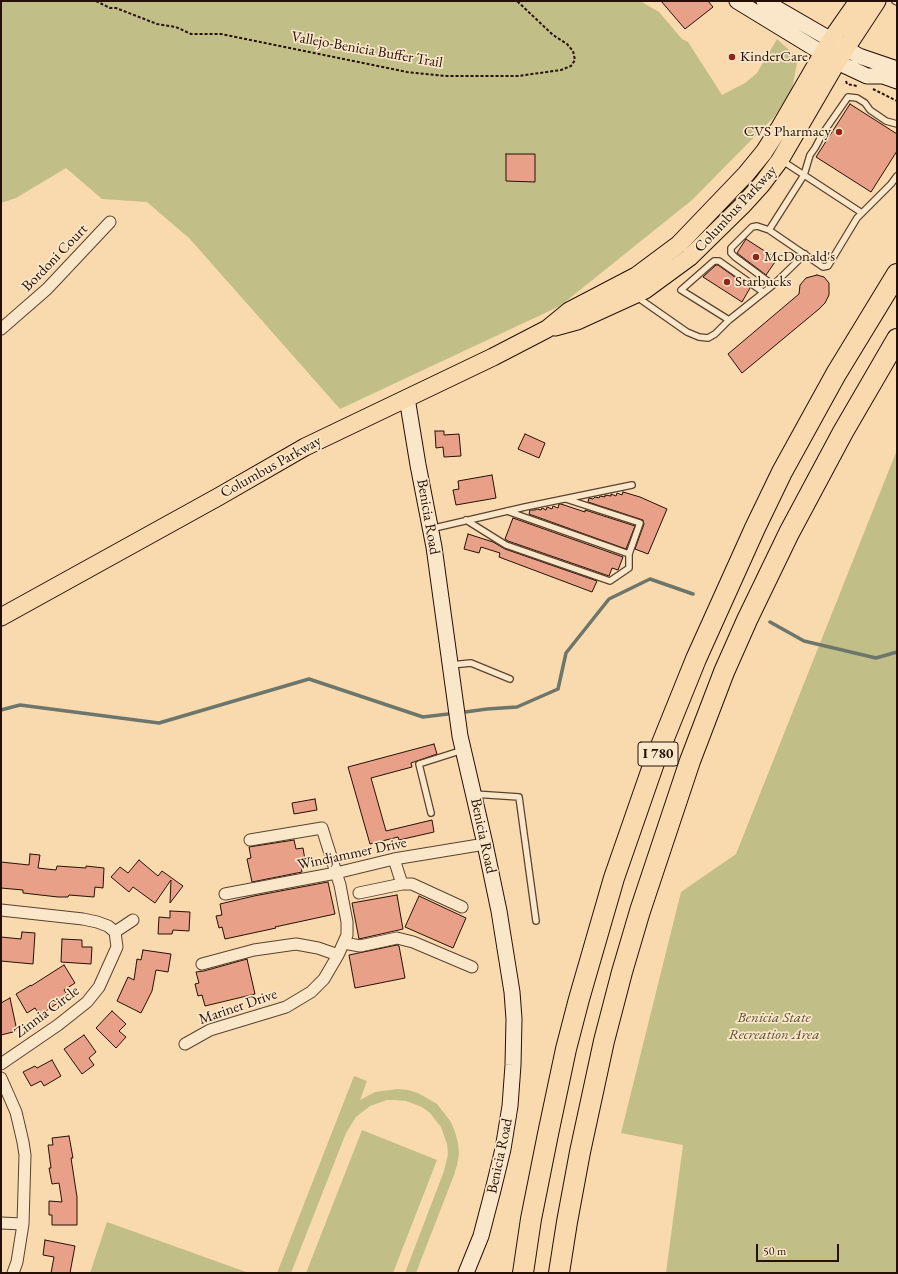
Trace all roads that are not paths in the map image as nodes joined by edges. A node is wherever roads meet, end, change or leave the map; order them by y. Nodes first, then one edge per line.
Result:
1 (737, 1) edge
2 (764, 1) edge
3 (858, 1) edge
4 (877, 1) edge
5 (834, 51) junction
6 (896, 70) edge
7 (867, 76) junction
8 (897, 88) edge
9 (897, 124) edge
10 (780, 160) junction
11 (804, 175) junction
12 (897, 176) edge
13 (862, 213) junction
14 (110, 222) dead end
15 (770, 230) junction
16 (805, 254) junction
17 (897, 274) edge
18 (773, 285) junction
19 (629, 289) junction
20 (763, 292) junction
21 (729, 320) junction
22 (1, 329) edge
23 (897, 339) edge
24 (407, 398) junction
25 (632, 485) dead end
26 (566, 499) junction
27 (506, 511) junction
28 (466, 520) junction
29 (430, 529) junction
30 (629, 554) junction
31 (1, 617) edge
32 (451, 666) junction
33 (510, 679) dead end
34 (463, 750) junction
35 (474, 794) junction
36 (431, 813) dead end
37 (250, 840) dead end
38 (485, 844) junction
39 (394, 859) junction
40 (336, 873) junction
41 (402, 884) junction
42 (359, 893) dead end
43 (225, 894) dead end
44 (462, 907) dead end
45 (1, 910) edge
46 (133, 920) dead end
47 (536, 921) dead end
48 (115, 932) junction
49 (344, 943) junction
50 (338, 955) junction
51 (202, 964) dead end
52 (472, 967) dead end
53 (185, 1044) dead end
54 (1, 1064) edge
55 (1, 1078) edge
56 (1, 1223) edge
57 (23, 1224) junction
58 (14, 1273) edge
59 (466, 1273) edge
60 (523, 1273) edge
61 (559, 1273) edge

1 - 5 main road
2 - 5 main road
3 - 5 main road, Columbus Parkway
4 - 5 main road, Columbus Parkway
5 - 6 main road
5 - 7 main road
5 - 10 main road, Columbus Parkway
5 - 19 main road, Columbus Parkway
6 - 7 main road
7 - 8 main road
9 - 11 lane
10 - 11 lane
10 - 19 main road, Columbus Parkway
11 - 13 lane
11 - 15 lane
12 - 13 lane
13 - 16 lane
14 - 22 street, Bordoni Court
15 - 16 lane
15 - 18 lane
16 - 18 lane
17 - 60 highway, I 780
18 - 20 lane
19 - 21 lane
19 - 24 main road, Columbus Parkway
20 - 21 lane
20 - 21 lane
23 - 61 highway, I 780
24 - 29 main road, Benicia Road
24 - 31 main road, Columbus Parkway
25 - 26 lane
26 - 27 lane
26 - 30 lane
27 - 28 lane
27 - 30 lane
28 - 29 lane
28 - 30 lane
29 - 32 main road, Benicia Road
32 - 33 lane
32 - 34 main road, Benicia Road
34 - 35 main road, Benicia Road
34 - 36 lane
35 - 38 main road, Benicia Road
35 - 47 lane
37 - 40 street, Mariner Drive
38 - 39 street, Windjammer Drive
38 - 59 main road, Benicia Road
39 - 40 street, Windjammer Drive
39 - 41 street
40 - 43 street, Windjammer Drive
40 - 49 street, Mariner Drive
41 - 42 street
41 - 44 street
45 - 48 street
46 - 48 street
48 - 54 street, Zinnia Circle
49 - 50 street, Mariner Drive
49 - 52 street
50 - 51 street
50 - 53 street, Mariner Drive
55 - 57 street
56 - 57 street
57 - 58 street

